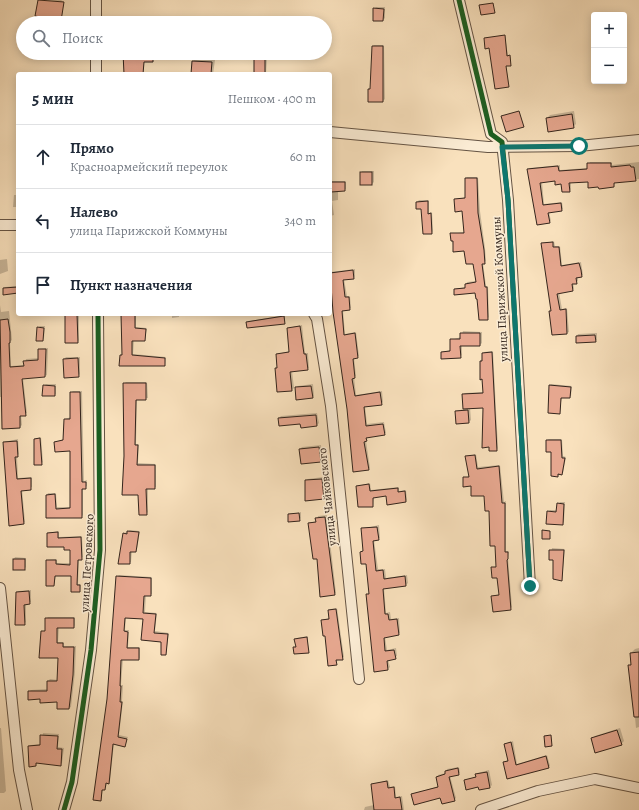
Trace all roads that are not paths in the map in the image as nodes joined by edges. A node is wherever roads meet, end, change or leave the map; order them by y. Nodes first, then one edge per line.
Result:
1 (96, 0) edge
2 (459, 0) edge
3 (96, 16) edge
4 (96, 60) edge
5 (96, 72) edge
6 (332, 132) edge
7 (639, 140) edge
8 (502, 147) junction
9 (0, 225) edge
10 (16, 225) edge
11 (98, 316) edge
12 (315, 316) edge
13 (530, 586) dead end
14 (0, 588) edge
15 (358, 679) dead end
16 (639, 788) edge
17 (27, 810) edge
18 (64, 810) edge
19 (480, 810) edge

1 - 3 street
2 - 8 street
4 - 5 street
6 - 8 street
7 - 8 street
8 - 13 street, улица Парижской Коммуны
9 - 10 street
11 - 18 street, улица Петровского
12 - 15 street, улица Чайковского
14 - 17 street
16 - 19 street

